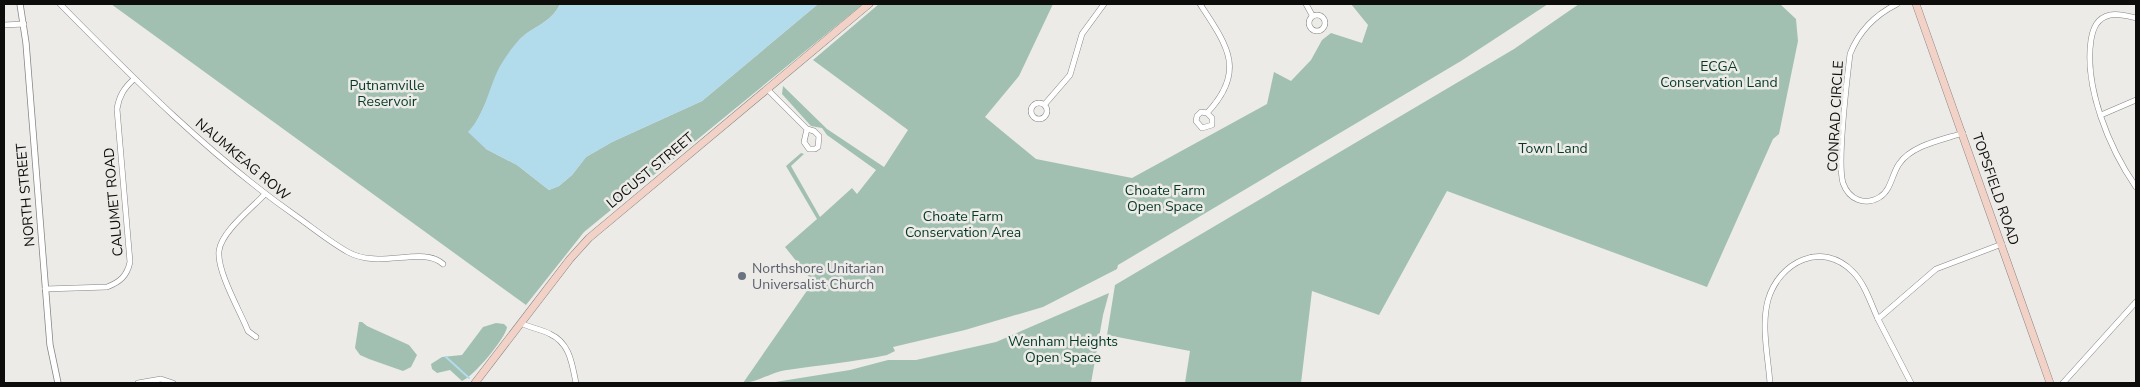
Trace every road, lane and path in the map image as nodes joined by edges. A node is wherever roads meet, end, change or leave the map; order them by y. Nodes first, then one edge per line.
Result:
1 (20, 4) edge
2 (60, 4) edge
3 (869, 4) edge
4 (1104, 4) edge
5 (1200, 4) edge
6 (1306, 4) edge
7 (1897, 4) edge
8 (1916, 4) edge
9 (1312, 15) dead end
10 (2136, 18) edge
11 (4, 24) edge
12 (24, 24) junction
13 (134, 79) junction
14 (767, 89) junction
15 (2136, 100) edge
16 (1045, 104) dead end
17 (1208, 112) dead end
18 (2101, 115) junction
19 (807, 129) dead end
20 (1963, 133) junction
21 (2136, 187) edge
22 (265, 194) junction
23 (2002, 244) junction
24 (442, 264) dead end
25 (45, 289) junction
26 (2136, 302) edge
27 (1878, 319) junction
28 (520, 323) junction
29 (256, 337) dead end
30 (58, 383) edge
31 (138, 383) edge
32 (173, 383) edge
33 (474, 383) edge
34 (576, 383) edge
35 (1770, 383) edge
36 (1911, 383) edge
37 (2050, 383) edge
38 (2063, 383) edge

1 - 12 street, NORTH STREET
2 - 13 street, NAUMKEAG ROW
3 - 14 main road, LOCUST STREET
4 - 16 street
5 - 17 street
6 - 9 street
7 - 20 street, CONRAD CIRCLE
8 - 20 main road, TOPSFIELD ROAD
10 - 18 street
11 - 12 street
12 - 25 street, NORTH STREET
13 - 22 street, NAUMKEAG ROW
13 - 25 street, CALUMET ROAD
14 - 19 street
14 - 28 main road, LOCUST STREET
15 - 18 street
18 - 21 street
20 - 23 main road, TOPSFIELD ROAD
22 - 24 street, NAUMKEAG ROW
22 - 29 street
23 - 27 street
23 - 37 main road, TOPSFIELD ROAD
25 - 30 street, NORTH STREET
26 - 38 street
27 - 35 street
27 - 36 street
28 - 33 main road, LOCUST STREET
28 - 34 street
31 - 32 street

